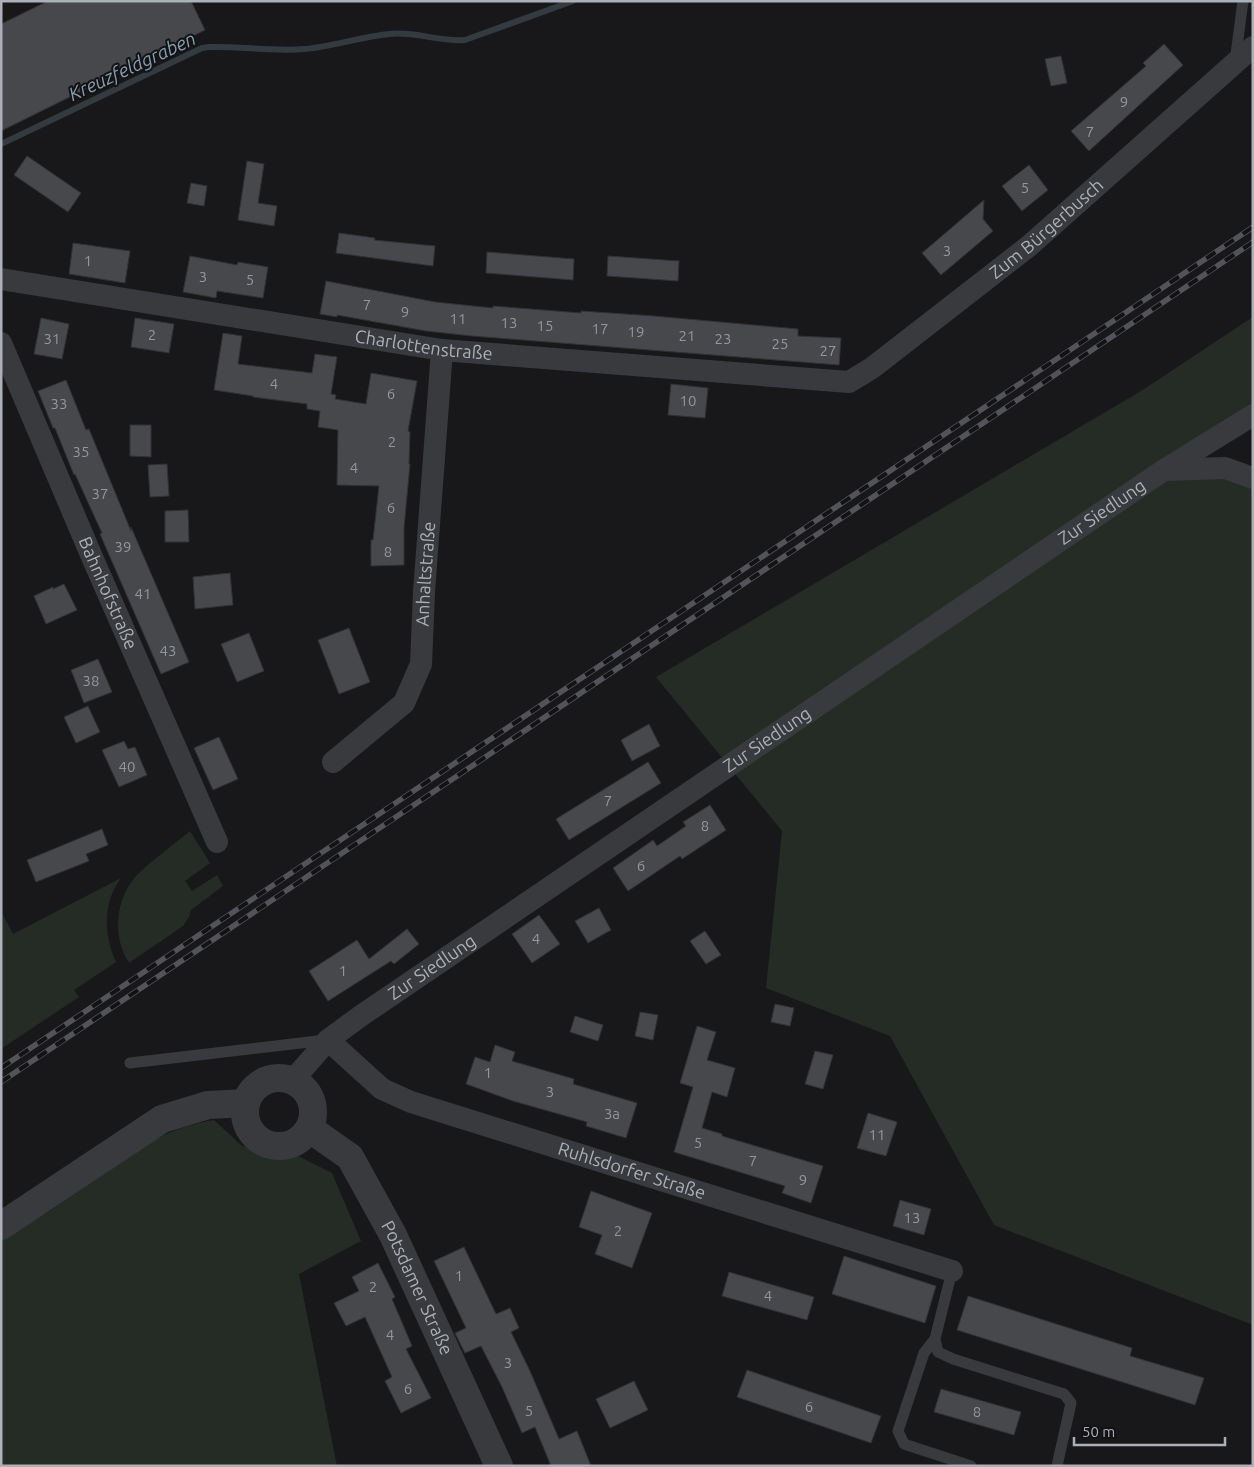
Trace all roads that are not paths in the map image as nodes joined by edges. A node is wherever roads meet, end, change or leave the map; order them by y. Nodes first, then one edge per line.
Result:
1 (1243, 1) edge
2 (1253, 47) edge
3 (1235, 64) junction
4 (1, 279) edge
5 (1, 343) edge
6 (442, 350) junction
7 (849, 382) joint
8 (1253, 414) edge
9 (1164, 470) junction
10 (1253, 478) edge
11 (333, 762) dead end
12 (217, 842) dead end
13 (328, 1040) junction
14 (130, 1063) dead end
15 (293, 1080) junction
16 (246, 1103) junction
17 (310, 1129) junction
18 (1, 1226) edge
19 (952, 1271) joint
20 (935, 1339) junction
21 (499, 1466) edge
22 (971, 1466) edge
23 (1057, 1466) edge

1 - 3 lane
2 - 3 street, Zum Bürgerbusch
3 - 7 street, Zum Bürgerbusch
4 - 6 street, Charlottenstraße
5 - 12 street, Bahnhofstraße
6 - 7 street, Charlottenstraße
6 - 11 street, Anhaltstraße
8 - 9 street, Zur Siedlung
9 - 10 street
9 - 13 street, Zur Siedlung
13 - 14 lane
13 - 15 street, Zur Siedlung
13 - 19 street, Ruhlsdorfer Straße
15 - 16 street
15 - 17 street
16 - 17 street
16 - 18 street
17 - 21 street, Potsdamer Straße
19 - 20 lane
20 - 22 lane
20 - 23 lane

